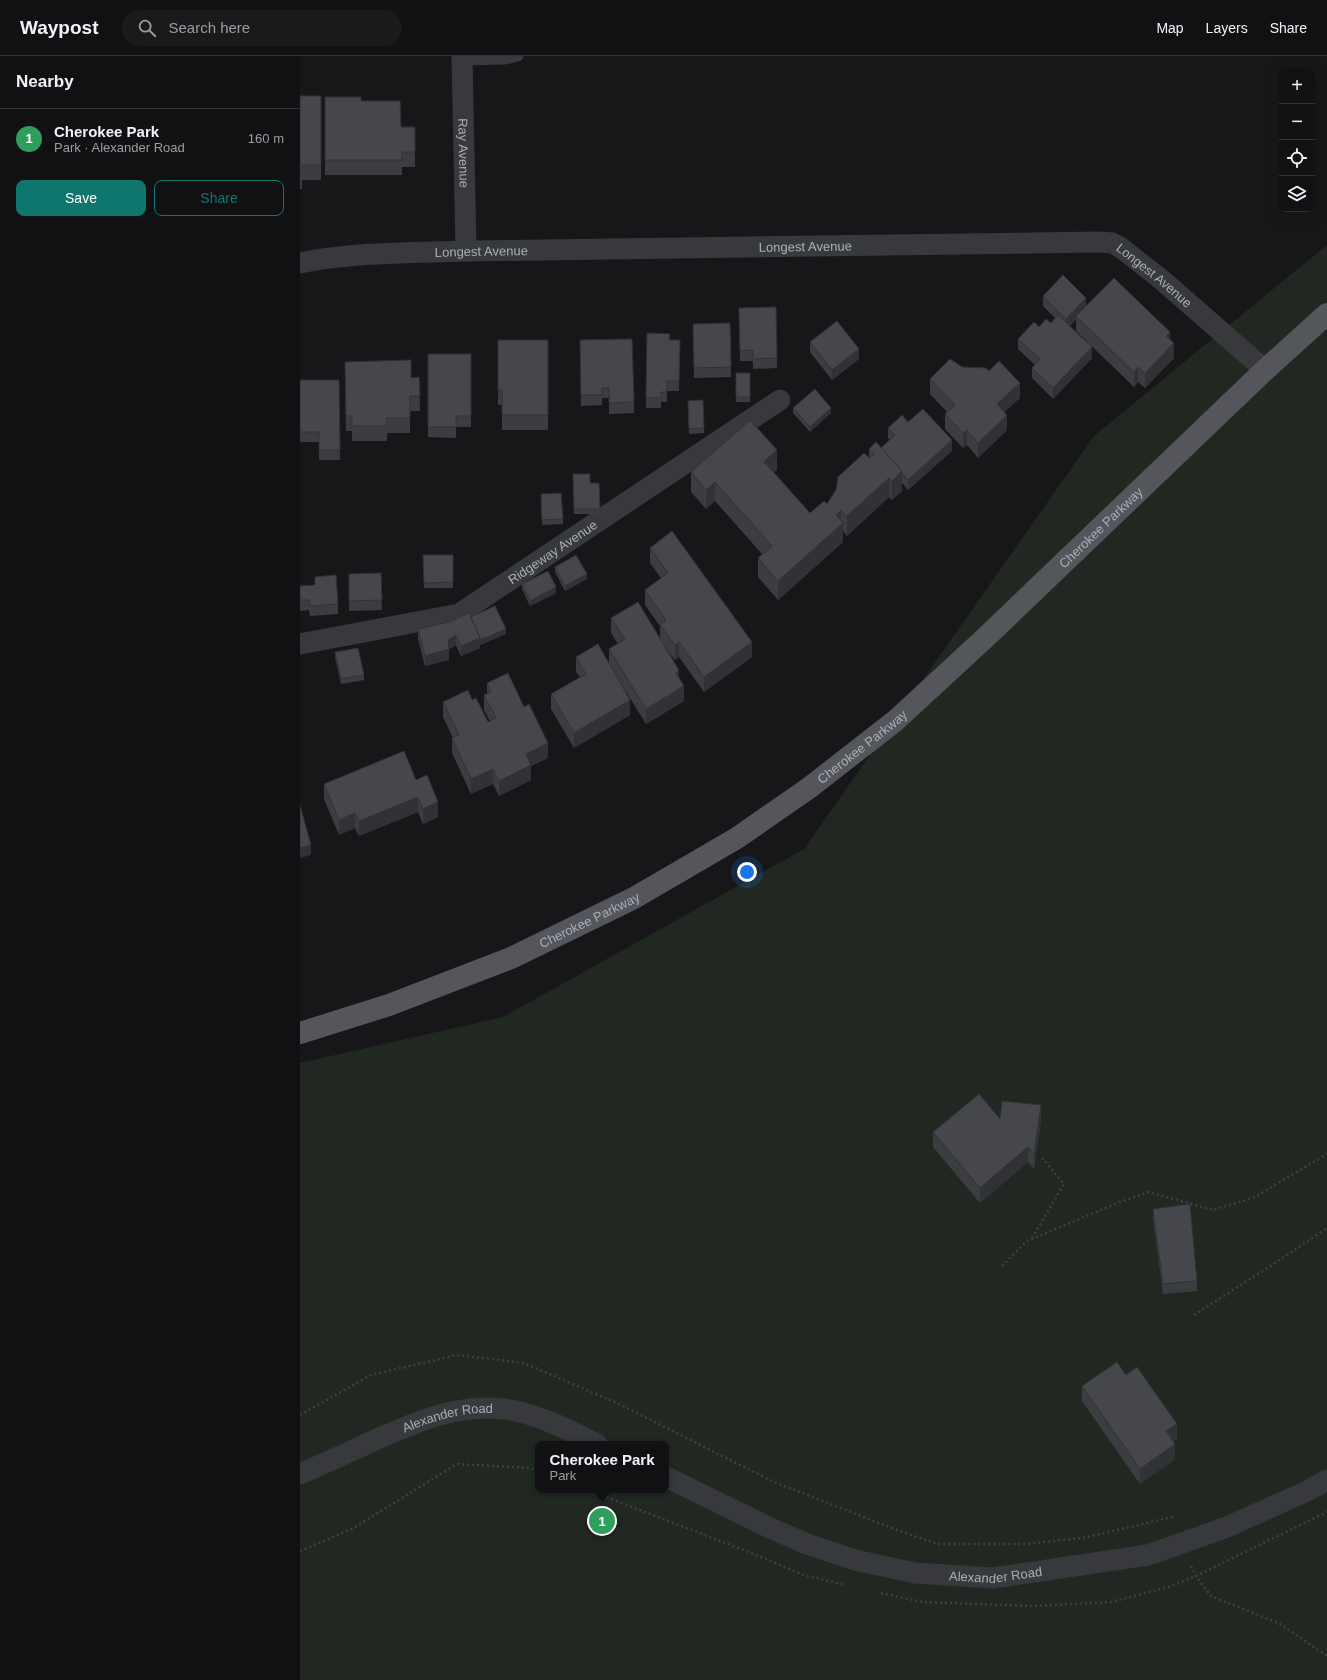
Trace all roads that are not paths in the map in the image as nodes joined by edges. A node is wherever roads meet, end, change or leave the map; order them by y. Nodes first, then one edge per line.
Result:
1 (518, 56) edge
2 (462, 58) edge
3 (466, 251) junction
4 (300, 263) edge
5 (1327, 314) edge
6 (1265, 370) junction
7 (780, 400) dead end
8 (300, 644) edge
9 (300, 1033) edge
10 (591, 1441) edge
11 (300, 1474) edge
12 (669, 1478) edge
13 (1327, 1480) edge

1 - 2 lane
2 - 3 street, Ray Avenue
3 - 4 street, Longest Avenue
3 - 6 street, Longest Avenue
5 - 6 main road, Cherokee Parkway
6 - 9 main road, Cherokee Parkway
7 - 8 street, Ridgeway Avenue
10 - 11 street, Alexander Road
12 - 13 street, Alexander Road

